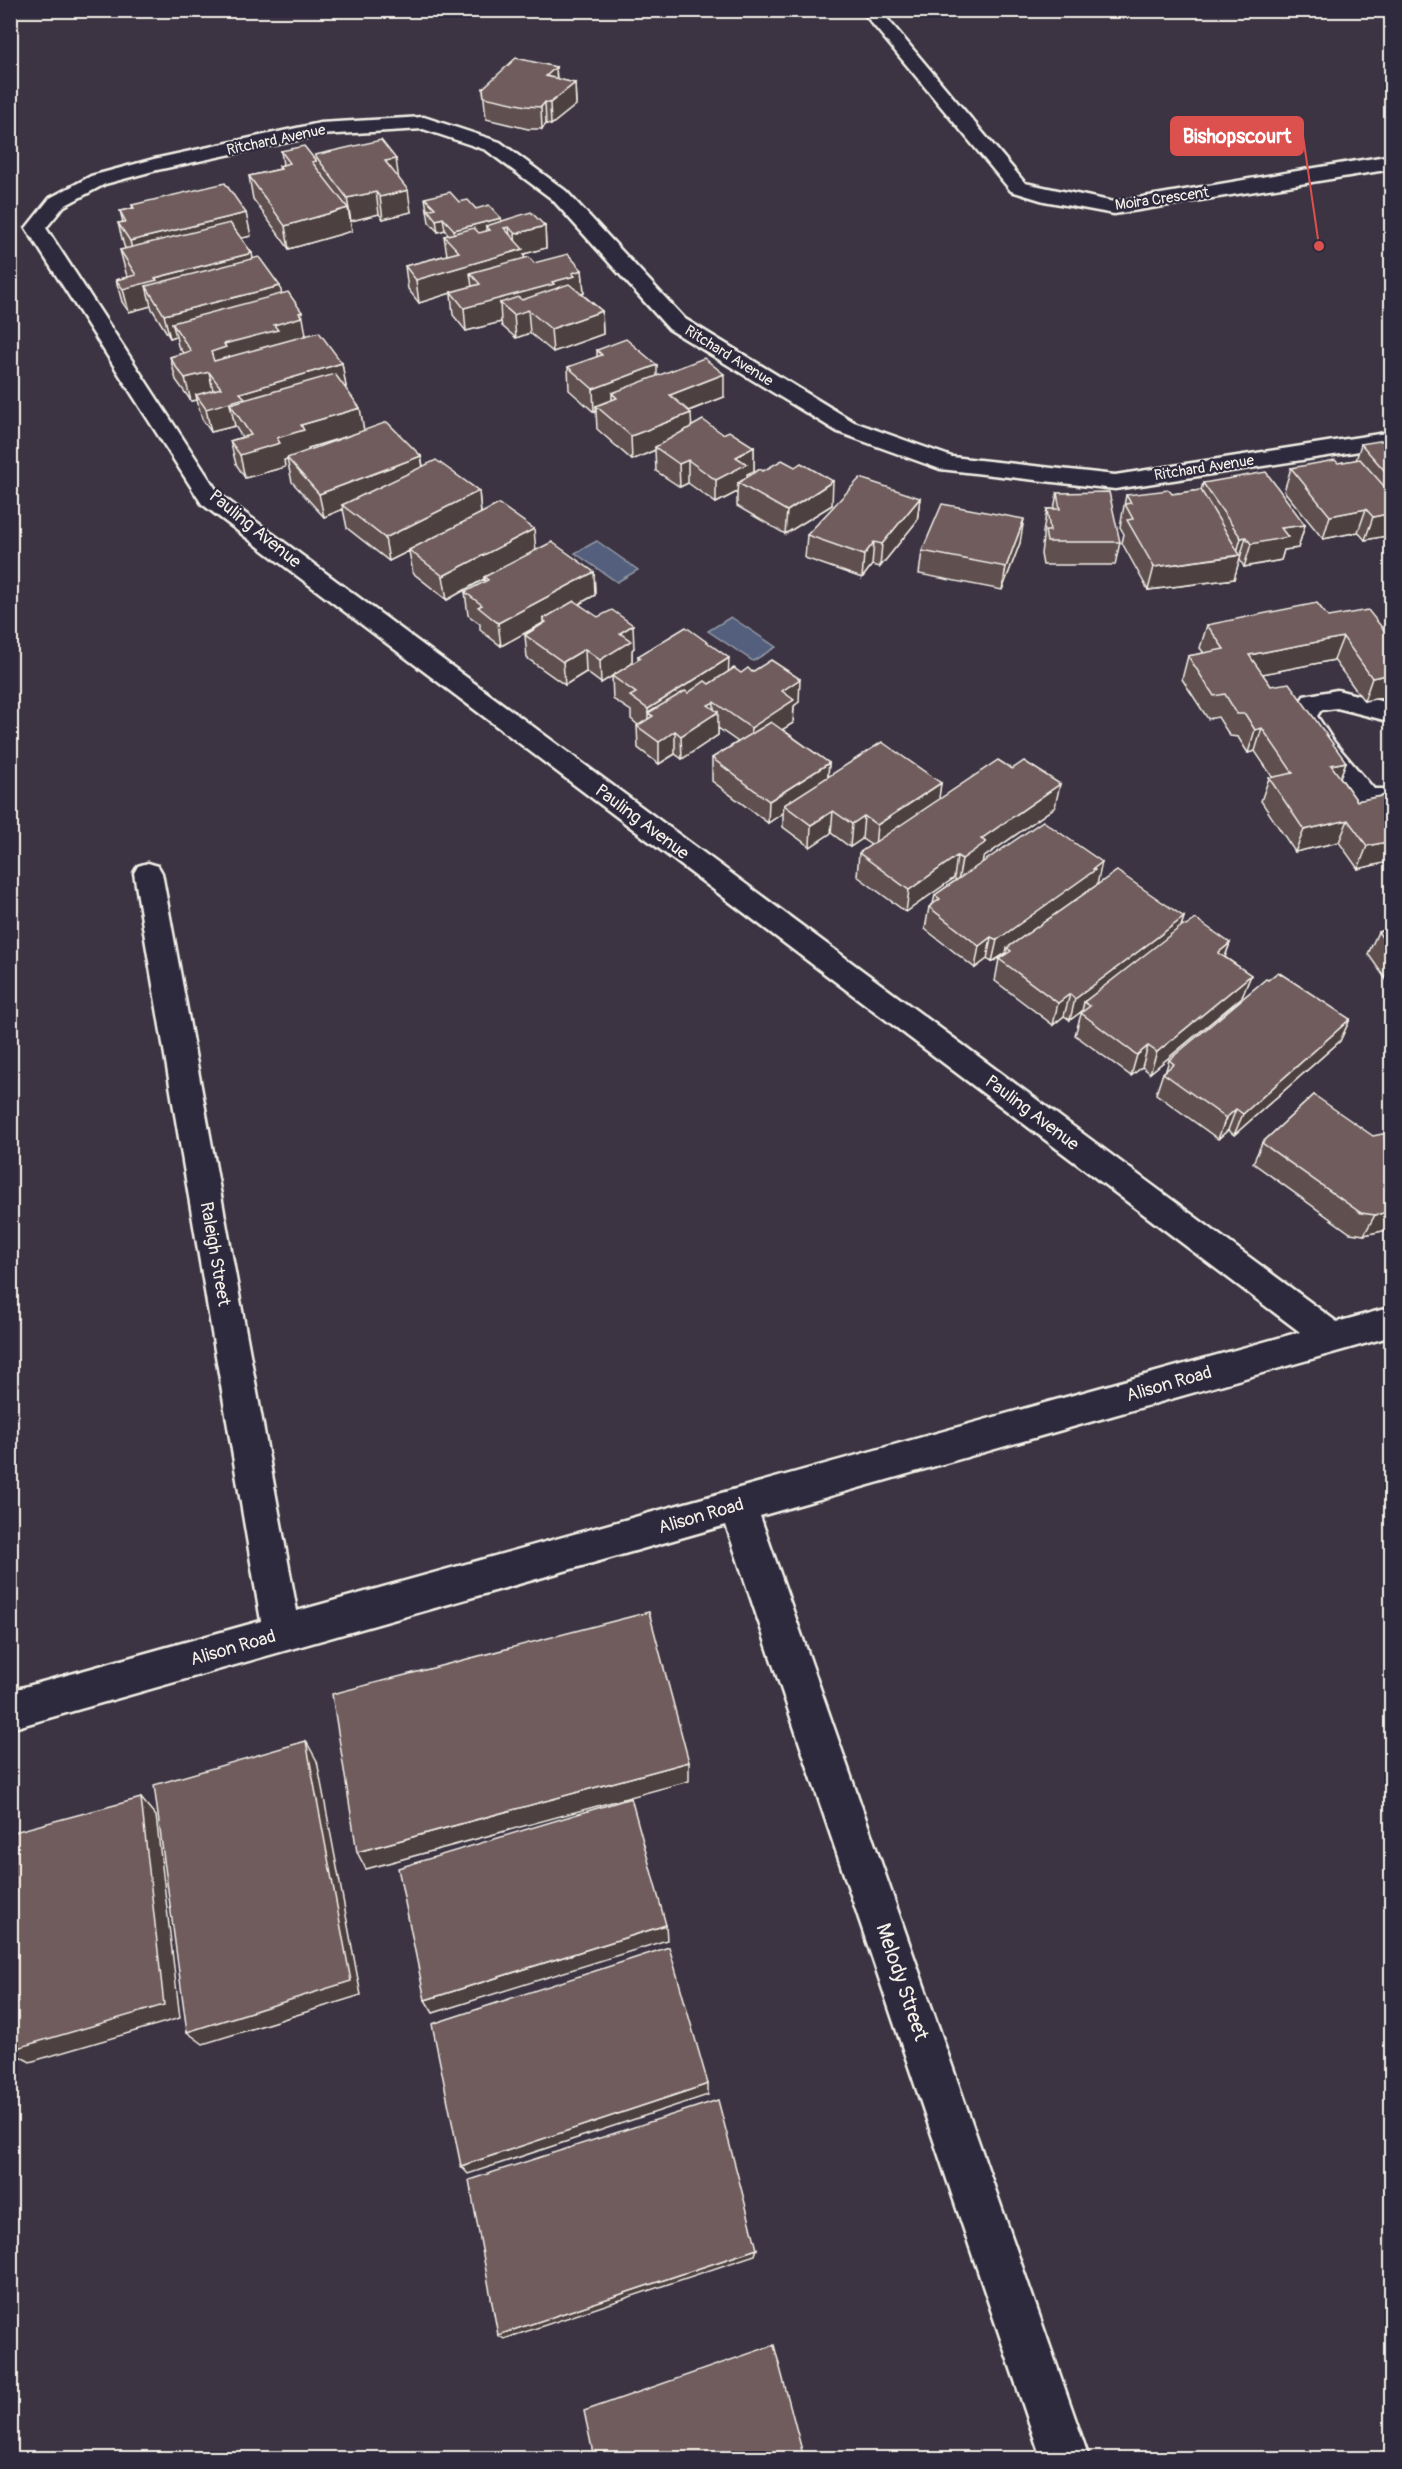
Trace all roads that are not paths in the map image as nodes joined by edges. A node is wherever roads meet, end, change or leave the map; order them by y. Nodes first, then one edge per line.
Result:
1 (870, 10) edge
2 (1392, 161) edge
3 (36, 228) joint
4 (1392, 439) edge
5 (1392, 713) edge
6 (1392, 799) edge
7 (148, 873) dead end
8 (1392, 1321) edge
9 (1332, 1337) junction
10 (738, 1506) junction
11 (282, 1635) junction
12 (10, 1710) edge
13 (1065, 2458) edge

1 - 2 street, Moira Crescent
3 - 4 street, Ritchard Avenue
3 - 9 street, Pauling Avenue
5 - 6 street
7 - 11 street, Raleigh Street
8 - 9 street, Alison Road
9 - 10 street, Alison Road
10 - 11 street, Alison Road
10 - 13 street, Melody Street
11 - 12 street, Alison Road

